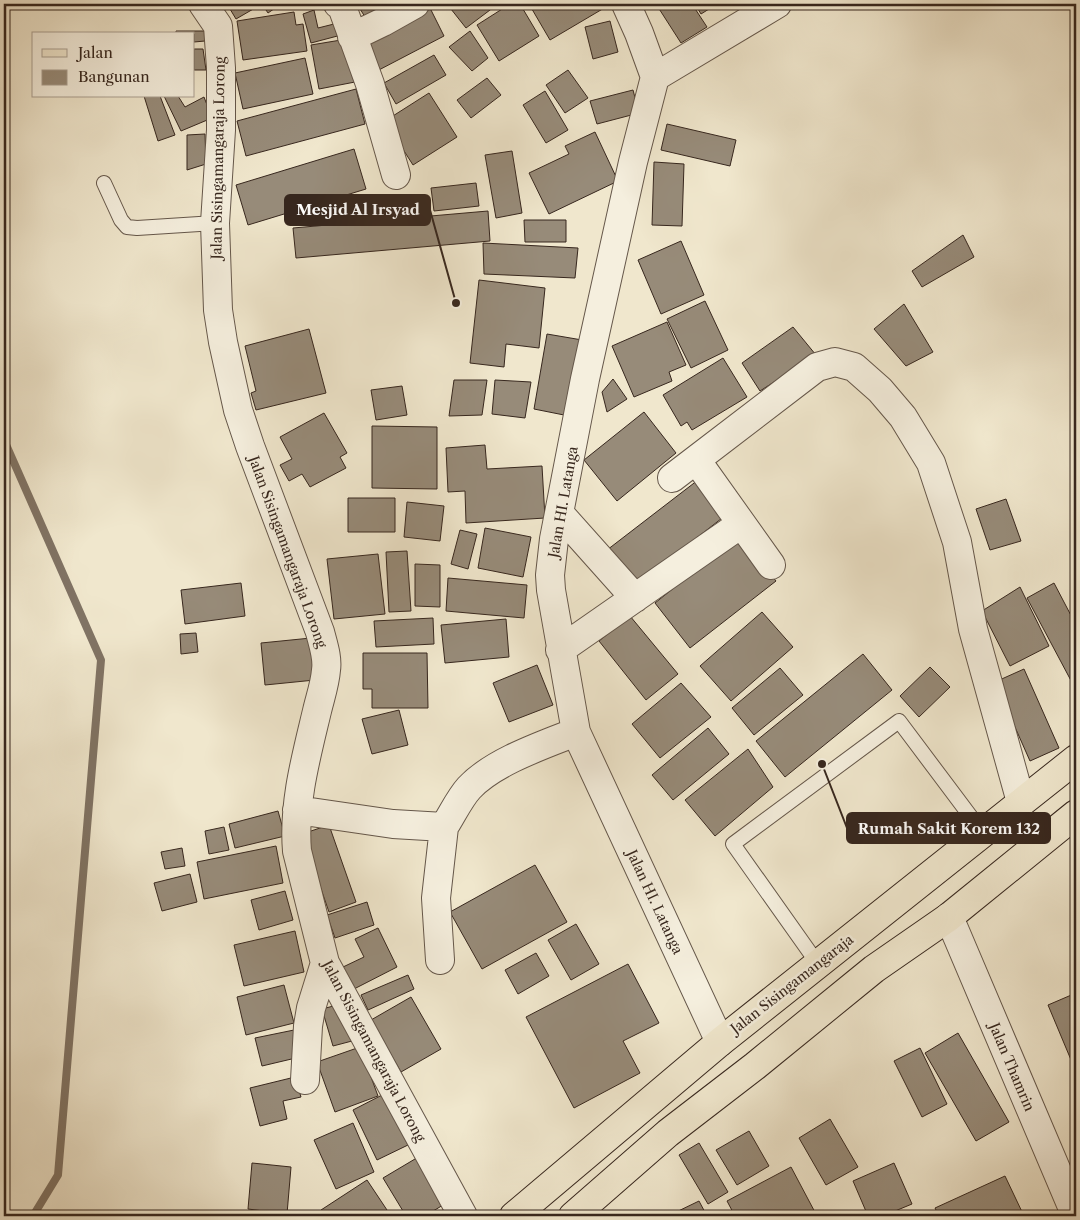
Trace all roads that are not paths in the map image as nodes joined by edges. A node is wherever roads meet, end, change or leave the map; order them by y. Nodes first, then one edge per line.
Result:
1 (204, 4) edge
2 (338, 4) edge
3 (415, 4) edge
4 (626, 4) edge
5 (777, 4) edge
6 (352, 37) junction
7 (655, 77) junction
8 (396, 175) dead end
9 (104, 183) dead end
10 (215, 222) junction
11 (696, 461) junction
12 (672, 478) dead end
13 (560, 514) junction
14 (741, 524) junction
15 (771, 565) dead end
16 (635, 598) junction
17 (560, 650) junction
18 (576, 732) junction
19 (1076, 759) edge
20 (1021, 802) junction
21 (297, 810) junction
22 (1076, 814) edge
23 (444, 828) junction
24 (983, 833) junction
25 (950, 917) junction
26 (440, 960) dead end
27 (325, 963) junction
28 (818, 964) junction
29 (720, 1042) junction
30 (305, 1080) dead end
31 (525, 1212) edge
32 (463, 1216) edge
33 (573, 1216) edge
34 (1076, 1216) edge

1 - 10 street, Jalan Sisingamangaraja Lorong
2 - 6 street
3 - 6 street
4 - 7 street
5 - 7 street
6 - 8 street
7 - 13 street, Jalan HI. Latanga
9 - 10 lane
10 - 21 street, Jalan Sisingamangaraja Lorong
11 - 12 street
11 - 14 street
11 - 20 street
13 - 16 street
13 - 17 street, Jalan HI. Latanga
14 - 15 street
14 - 16 street
16 - 17 street
17 - 18 street, Jalan HI. Latanga
18 - 23 street
18 - 29 street, Jalan HI. Latanga
19 - 20 main road, Jalan Sisingamangaraja
20 - 24 main road, Jalan Sisingamangaraja
21 - 23 street
21 - 27 street, Jalan Sisingamangaraja Lorong
22 - 25 main road
23 - 26 street
24 - 28 main road, Jalan Sisingamangaraja
24 - 28 lane
25 - 33 main road
25 - 34 street, Jalan Thamrin
27 - 30 street
27 - 32 street, Jalan Sisingamangaraja Lorong
28 - 29 main road, Jalan Sisingamangaraja
29 - 31 main road, Jalan Sisingamangaraja

